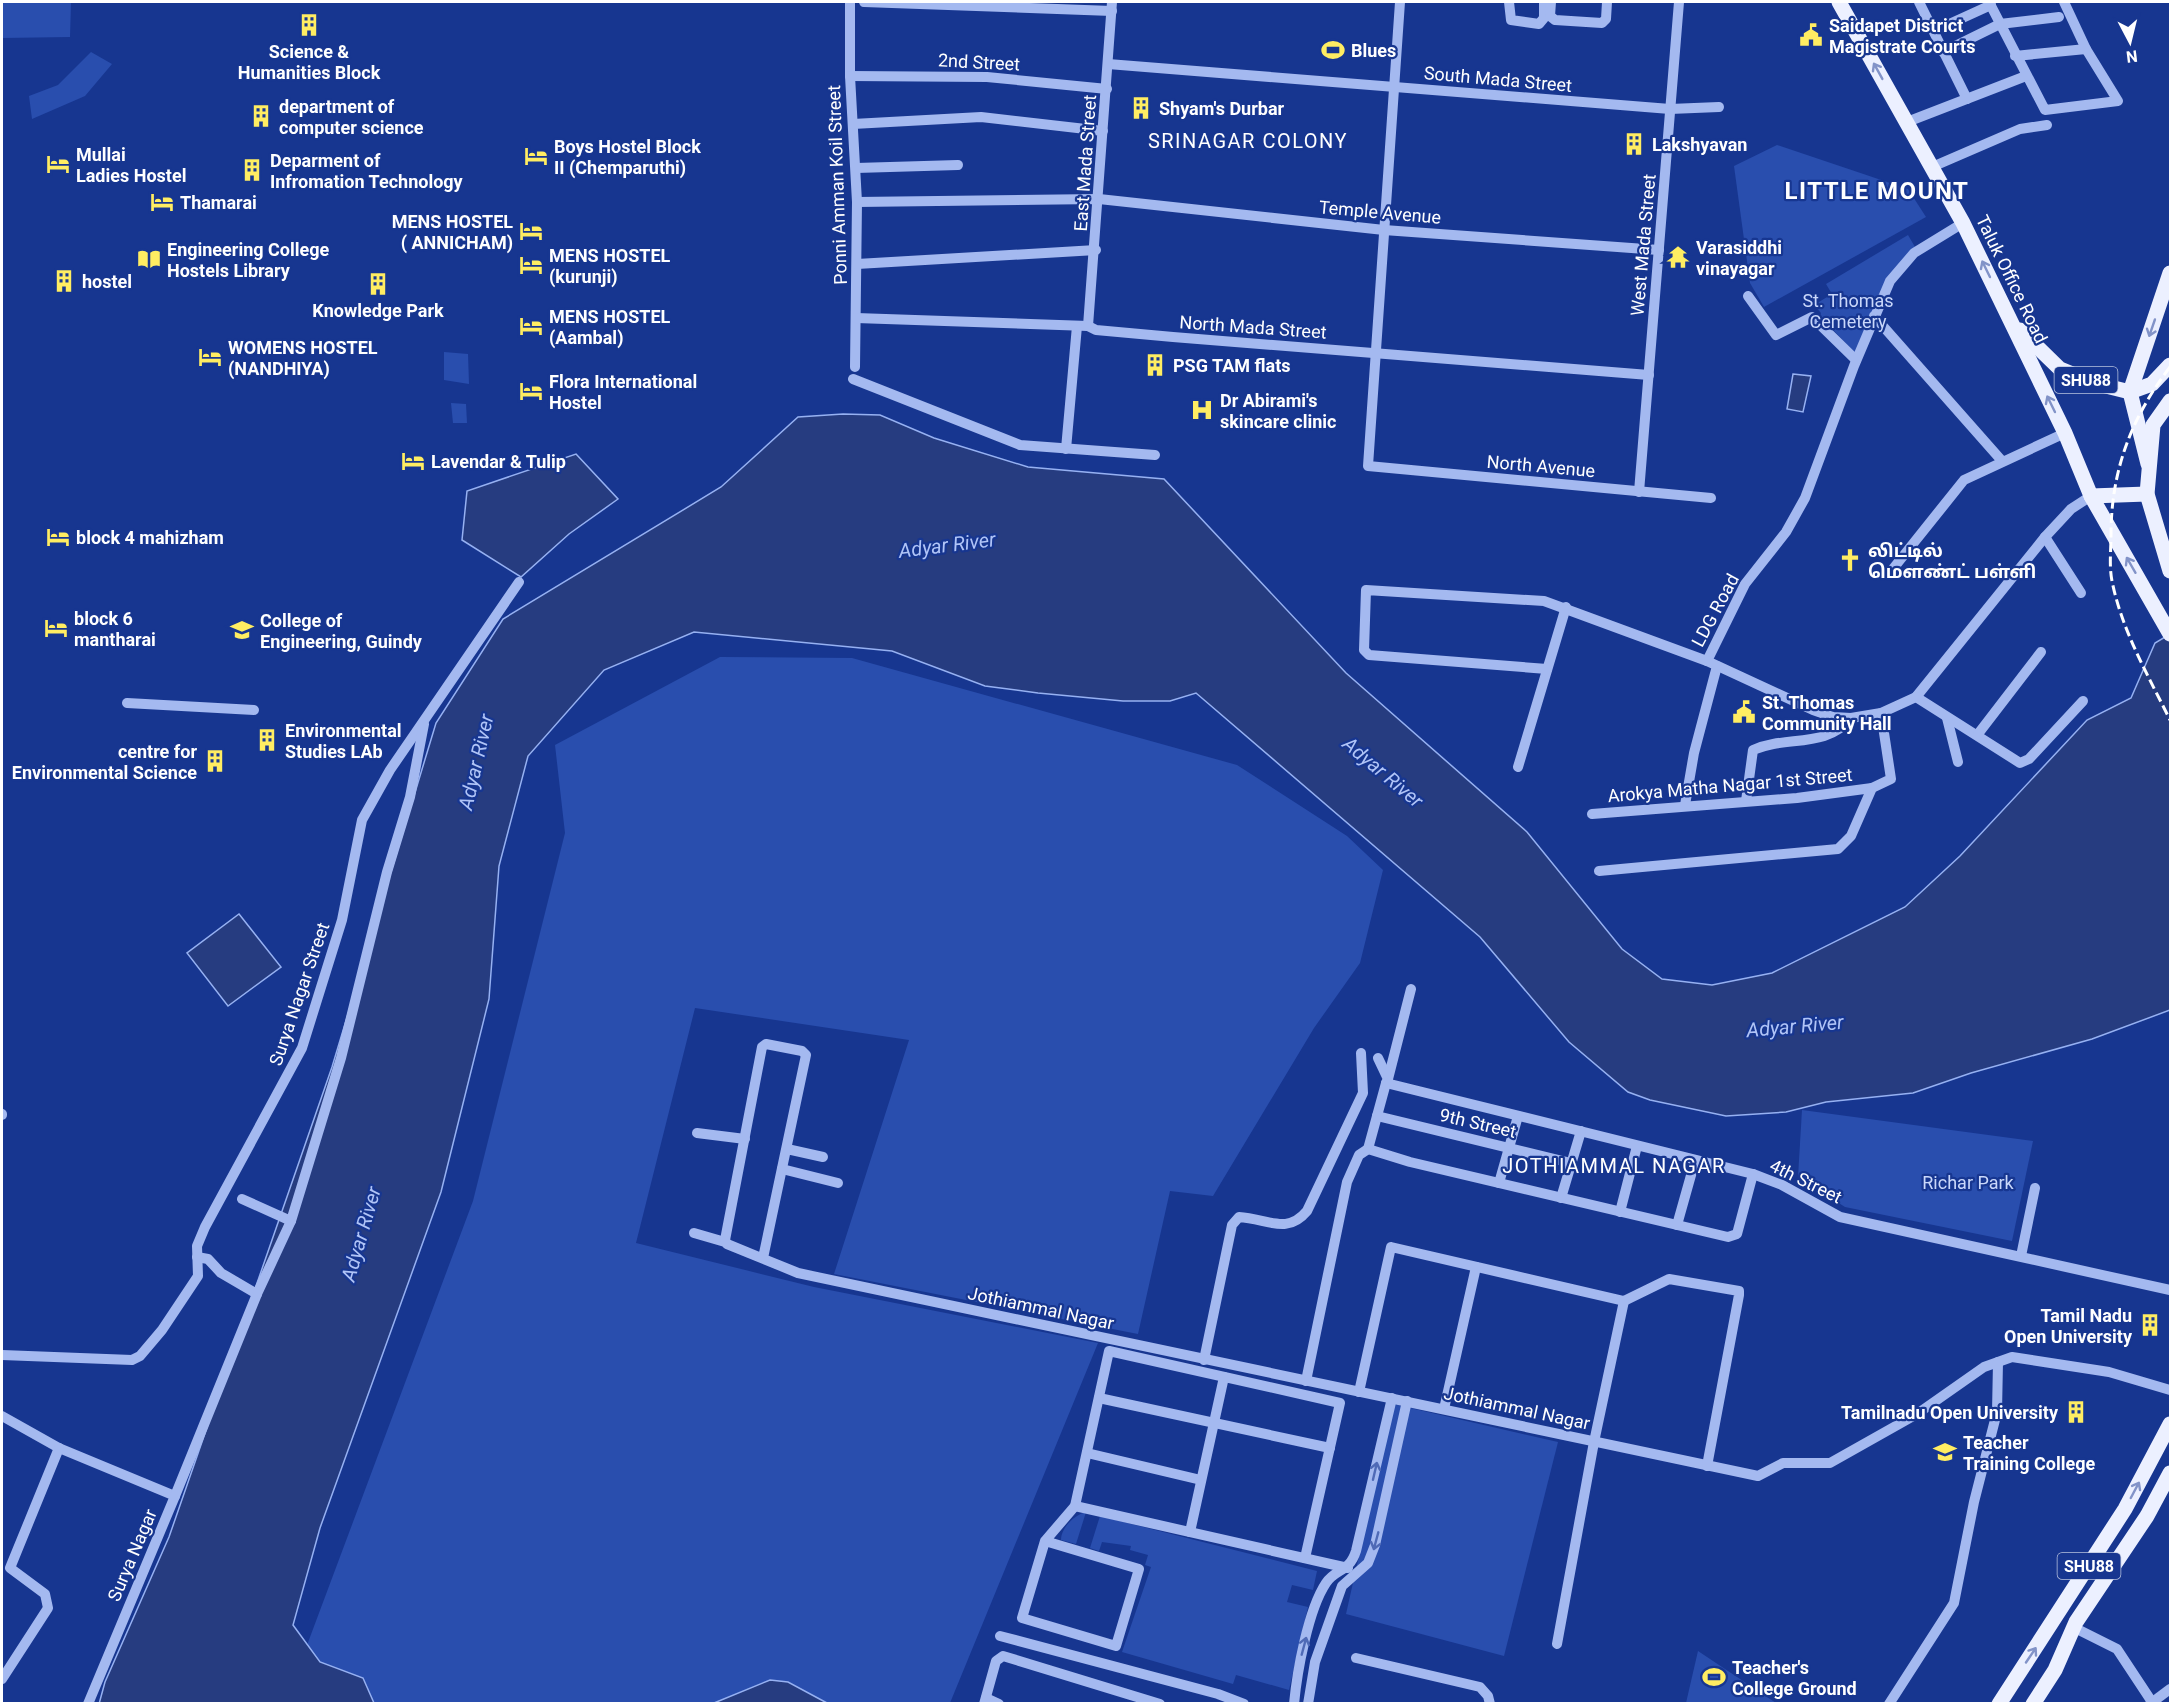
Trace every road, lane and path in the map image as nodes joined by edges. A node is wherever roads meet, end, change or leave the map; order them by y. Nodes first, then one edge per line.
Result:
1 (850, 2) edge
2 (864, 2) edge
3 (1400, 2) edge
4 (1509, 2) edge
5 (1544, 2) edge
6 (1551, 2) edge
7 (1607, 2) edge
8 (1679, 2) edge
9 (1839, 2) edge
10 (1921, 2) edge
11 (2064, 2) edge
12 (980, 3) edge
13 (1990, 3) edge
14 (1112, 6) edge
15 (2059, 17) dead end
16 (2000, 24) junction
17 (1934, 31) junction
18 (2086, 49) junction
19 (1943, 52) junction
20 (2015, 56) junction
21 (1108, 64) junction
22 (850, 76) junction
23 (2026, 76) junction
24 (1394, 87) junction
25 (1107, 89) junction
26 (1967, 99) junction
27 (1719, 107) dead end
28 (1670, 109) junction
29 (1907, 122) junction
30 (853, 124) junction
31 (2047, 125) dead end
32 (1103, 132) junction
33 (958, 165) dead end
34 (1932, 167) junction
35 (856, 168) junction
36 (1099, 199) junction
37 (857, 202) junction
38 (1964, 223) junction
39 (1384, 230) junction
40 (1096, 250) junction
41 (1659, 250) junction
42 (857, 264) junction
43 (2170, 273) edge
44 (1748, 296) dead end
45 (1874, 316) junction
46 (856, 318) junction
47 (2012, 322) junction
48 (1083, 326) junction
49 (1376, 352) junction
50 (1856, 360) junction
51 (2170, 365) edge
52 (855, 367) dead end
53 (1649, 375) junction
54 (853, 378) dead end
55 (2130, 392) junction
56 (2170, 401) edge
57 (2065, 433) junction
58 (1066, 449) junction
59 (1155, 455) dead end
60 (2002, 461) junction
61 (2148, 464) junction
62 (1639, 492) junction
63 (2147, 494) junction
64 (2091, 496) junction
65 (1711, 498) dead end
66 (2045, 537) junction
67 (1892, 570) dead end
68 (2170, 571) edge
69 (519, 582) dead end
70 (2080, 593) dead end
71 (1566, 607) junction
72 (2170, 634) edge
73 (2042, 652) dead end
74 (1712, 663) junction
75 (1547, 669) junction
76 (1916, 697) junction
77 (2083, 701) dead end
78 (127, 703) dead end
79 (254, 710) dead end
80 (1881, 713) junction
81 (425, 718) junction
82 (1851, 718) junction
83 (1947, 718) junction
84 (1978, 734) junction
85 (1958, 762) dead end
86 (1518, 767) dead end
87 (1872, 788) junction
88 (1746, 801) junction
89 (1685, 805) junction
90 (1592, 814) dead end
91 (1599, 871) dead end
92 (1411, 989) dead end
93 (1361, 1053) dead end
94 (1378, 1058) dead end
95 (1387, 1081) junction
96 (1377, 1116) junction
97 (1518, 1116) junction
98 (1581, 1131) junction
99 (697, 1133) dead end
100 (745, 1139) junction
101 (1637, 1146) junction
102 (1510, 1147) junction
103 (787, 1149) junction
104 (1368, 1149) junction
105 (823, 1157) dead end
106 (1695, 1161) junction
107 (1571, 1163) junction
108 (782, 1169) junction
109 (1753, 1174) junction
110 (838, 1183) dead end
111 (1499, 1183) junction
112 (2035, 1188) dead end
113 (1562, 1198) junction
114 (242, 1199) dead end
115 (1620, 1212) junction
116 (291, 1221) junction
117 (1677, 1225) junction
118 (694, 1233) dead end
119 (725, 1242) junction
120 (2021, 1256) junction
121 (197, 1257) junction
122 (763, 1258) junction
123 (1476, 1267) junction
124 (2170, 1290) edge
125 (257, 1294) junction
126 (1624, 1301) junction
127 (2, 1355) edge
128 (1204, 1360) junction
129 (1998, 1362) junction
130 (1224, 1377) junction
131 (1306, 1381) junction
132 (2170, 1390) edge
133 (1359, 1392) junction
134 (1099, 1398) junction
135 (1392, 1398) junction
136 (1407, 1401) junction
137 (1444, 1409) junction
138 (2, 1416) edge
139 (1214, 1422) junction
140 (2170, 1424) edge
141 (1594, 1442) junction
142 (59, 1448) junction
143 (1330, 1448) junction
144 (1086, 1453) junction
145 (1707, 1466) junction
146 (2170, 1473) edge
147 (1201, 1480) junction
148 (175, 1496) junction
149 (1075, 1506) junction
150 (1190, 1532) junction
151 (1045, 1541) junction
152 (1305, 1558) junction
153 (1348, 1568) junction
154 (1329, 1580) junction
155 (1342, 1586) junction
156 (2075, 1628) junction
157 (1000, 1636) dead end
158 (1557, 1644) dead end
159 (1356, 1658) dead end
160 (2, 1679) edge
161 (2170, 1689) edge
162 (1138, 1700) edge
163 (985, 1701) edge
164 (1493, 1703) edge
165 (2151, 1703) edge
166 (88, 1704) edge
167 (999, 1704) edge
168 (1160, 1704) edge
169 (1244, 1704) edge
170 (1294, 1704) edge
171 (1308, 1704) edge
172 (1889, 1704) edge
173 (1999, 1704) edge
174 (2033, 1704) edge

1 - 22 street, Ponni Amman Koil Street
2 - 12 street
3 - 24 street
4 - 5 street
6 - 7 street
8 - 28 street, West Mada Street
29 -> 9 main road, Taluk Office Road
10 - 17 street
11 - 18 street
12 - 14 street
13 - 16 street
13 - 17 street
14 - 21 street, East Mada Street
15 - 16 street
16 - 19 street
16 - 20 street
17 - 19 street
18 - 20 street
18 - 23 street
19 - 26 street
20 - 23 street
21 - 24 street, South Mada Street
21 - 25 street, East Mada Street
22 - 25 street, 2nd Street
22 - 30 street, Ponni Amman Koil Street
23 - 26 street
24 - 28 street, South Mada Street
24 - 39 street
25 - 32 street, East Mada Street
26 - 29 street
27 - 28 street, South Mada Street
28 - 41 street, West Mada Street
29 - 34 main road, Taluk Office Road
30 - 32 street
30 - 35 street, Ponni Amman Koil Street
31 - 34 street
32 - 36 street, East Mada Street
33 - 35 street
34 - 38 main road, Taluk Office Road
35 - 37 street, Ponni Amman Koil Street
36 - 37 street, Temple Avenue
36 - 39 street, Temple Avenue
36 - 40 street, East Mada Street
37 - 42 street, Ponni Amman Koil Street
38 - 45 street, LDG Road
47 -> 38 main road, Taluk Office Road
39 - 41 street, Temple Avenue
39 - 49 street
40 - 42 street
40 - 48 street, East Mada Street
41 - 53 street, West Mada Street
42 - 46 street, Ponni Amman Koil Street
43 -> 55 main road
44 - 50 street
45 - 50 street, LDG Road
45 - 60 street
46 - 48 street, North Mada Street
46 - 52 street, Ponni Amman Koil Street
47 - 55 main road, SHU88
57 -> 47 main road, Taluk Office Road
48 - 49 street, North Mada Street
48 - 58 street, East Mada Street
49 - 53 street, North Mada Street
49 - 62 street, North Avenue
50 - 74 street, LDG Road
51 - 55 main road, SHU88
53 - 62 street, West Mada Street
54 - 58 street
55 - 61 main road
56 - 61 main road
57 - 60 street
57 - 64 main road, Taluk Office Road
58 - 59 street
60 - 67 street
61 - 63 main road
62 - 65 street, North Avenue
63 - 64 main road
63 - 68 main road
64 - 66 street, LDG Road
72 -> 64 main road, Taluk Office Road
66 - 70 street
66 - 76 street, LDG Road
69 - 81 street, Surya Nagar Street
71 - 74 street
71 - 75 street
71 - 75 street
73 - 84 street
74 - 82 street, LDG Road
74 - 89 street
75 - 86 street
76 - 80 street, LDG Road
76 - 83 street
77 - 84 street
78 - 79 street
80 - 82 street, LDG Road
80 - 87 street
81 - 116 street
81 - 121 street, Surya Nagar Street
82 - 88 street
83 - 84 street
83 - 85 street
87 - 88 street, Arokya Matha Nagar 1st Street
87 - 91 street
88 - 89 street, Arokya Matha Nagar 1st Street
89 - 90 street, Arokya Matha Nagar 1st Street
92 - 95 street
93 - 128 street
94 - 95 street
95 - 96 street
95 - 97 street, 4th Street
96 - 102 street, 9th Street
96 - 104 street
97 - 98 street, 4th Street
97 - 102 street
98 - 101 street, 4th Street
98 - 107 street
99 - 100 street
100 - 103 street
100 - 119 street
101 - 106 street, 4th Street
101 - 115 street
102 - 107 street, 9th Street
102 - 111 street
103 - 105 street
103 - 108 street
104 - 111 street
104 - 131 street
106 - 109 street, 4th Street
106 - 117 street
107 - 113 street
108 - 110 street
108 - 122 street
109 - 117 street
109 - 120 street, 4th Street
111 - 113 street
112 - 120 street
113 - 115 street
114 - 116 street
115 - 117 street
116 - 125 street
118 - 119 street, Jothiammal Nagar
119 - 122 street, Jothiammal Nagar
120 - 124 street, 4th Street
121 - 125 street
121 - 127 street, Surya Nagar Street
122 - 128 street, Jothiammal Nagar
123 - 126 street
123 - 133 street
123 - 137 street
125 - 148 street
126 - 141 street
126 - 145 street
128 - 131 street, Jothiammal Nagar
129 - 132 street, Jothiammal Nagar
129 - 145 street, Jothiammal Nagar
129 - 172 street
130 - 134 street
130 - 139 street
130 - 143 street
131 - 133 street, Jothiammal Nagar
133 - 135 street, Jothiammal Nagar
134 - 139 street
134 - 144 street
135 - 136 street, Jothiammal Nagar
153 -> 135 street
136 - 137 street, Jothiammal Nagar
136 -> 155 street
137 - 141 street, Jothiammal Nagar
138 - 142 street, Surya Nagar
139 - 143 street
139 - 147 street
173 -> 140 main road, SHU88
141 - 145 street, Jothiammal Nagar
141 - 158 street
142 - 148 street, Surya Nagar
142 - 160 street
143 - 152 street
144 - 147 street
144 - 149 street
146 - 156 main road, SHU88
147 - 150 street
148 - 166 street, Surya Nagar
149 - 150 street
149 - 151 street
150 - 152 street
151 - 151 street
152 - 153 street
153 - 154 street
154 - 155 street
170 -> 154 street
155 - 171 street
156 - 165 street
156 - 174 main road, SHU88
157 - 169 street
159 - 164 street
161 - 165 street
162 - 163 street
162 - 168 street
163 - 167 street

